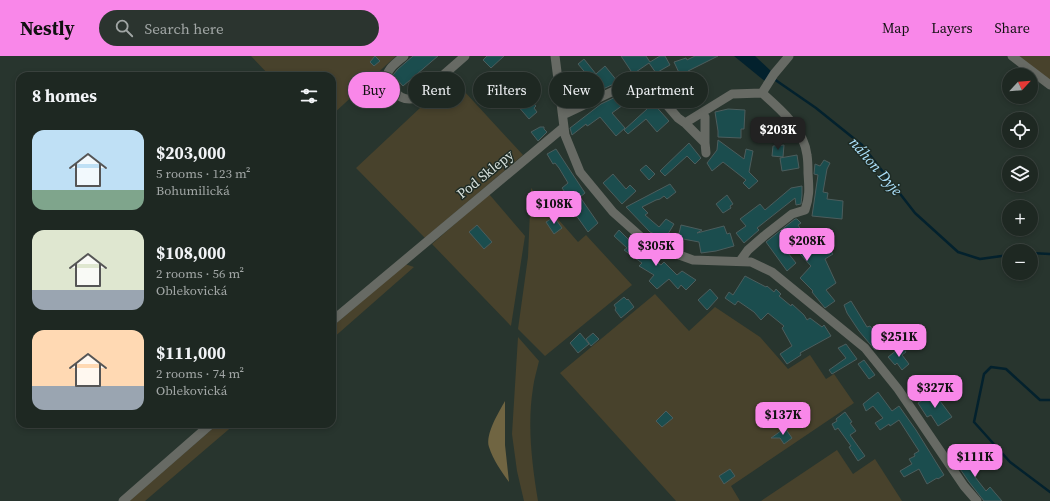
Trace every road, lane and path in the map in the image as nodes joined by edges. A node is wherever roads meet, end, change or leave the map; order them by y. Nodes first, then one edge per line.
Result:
1 (404, 56) edge
2 (465, 56) edge
3 (555, 56) edge
4 (788, 56) edge
5 (1012, 56) edge
6 (1050, 85) edge
7 (764, 89) junction
8 (702, 113) junction
9 (563, 115) junction
10 (685, 123) junction
11 (564, 127) junction
12 (705, 143) junction
13 (706, 153) dead end
14 (740, 261) junction
15 (336, 318) edge
16 (206, 428) edge
17 (123, 501) edge
18 (977, 501) edge

1 - 2 street
3 - 9 street
4 - 7 street
5 - 6 street
7 - 8 street
7 - 14 street
8 - 10 street
8 - 12 street
9 - 10 street
9 - 11 street
10 - 12 street
11 - 14 street
11 - 15 street, Pod Sklepy
12 - 13 street
14 - 18 street
16 - 17 street

